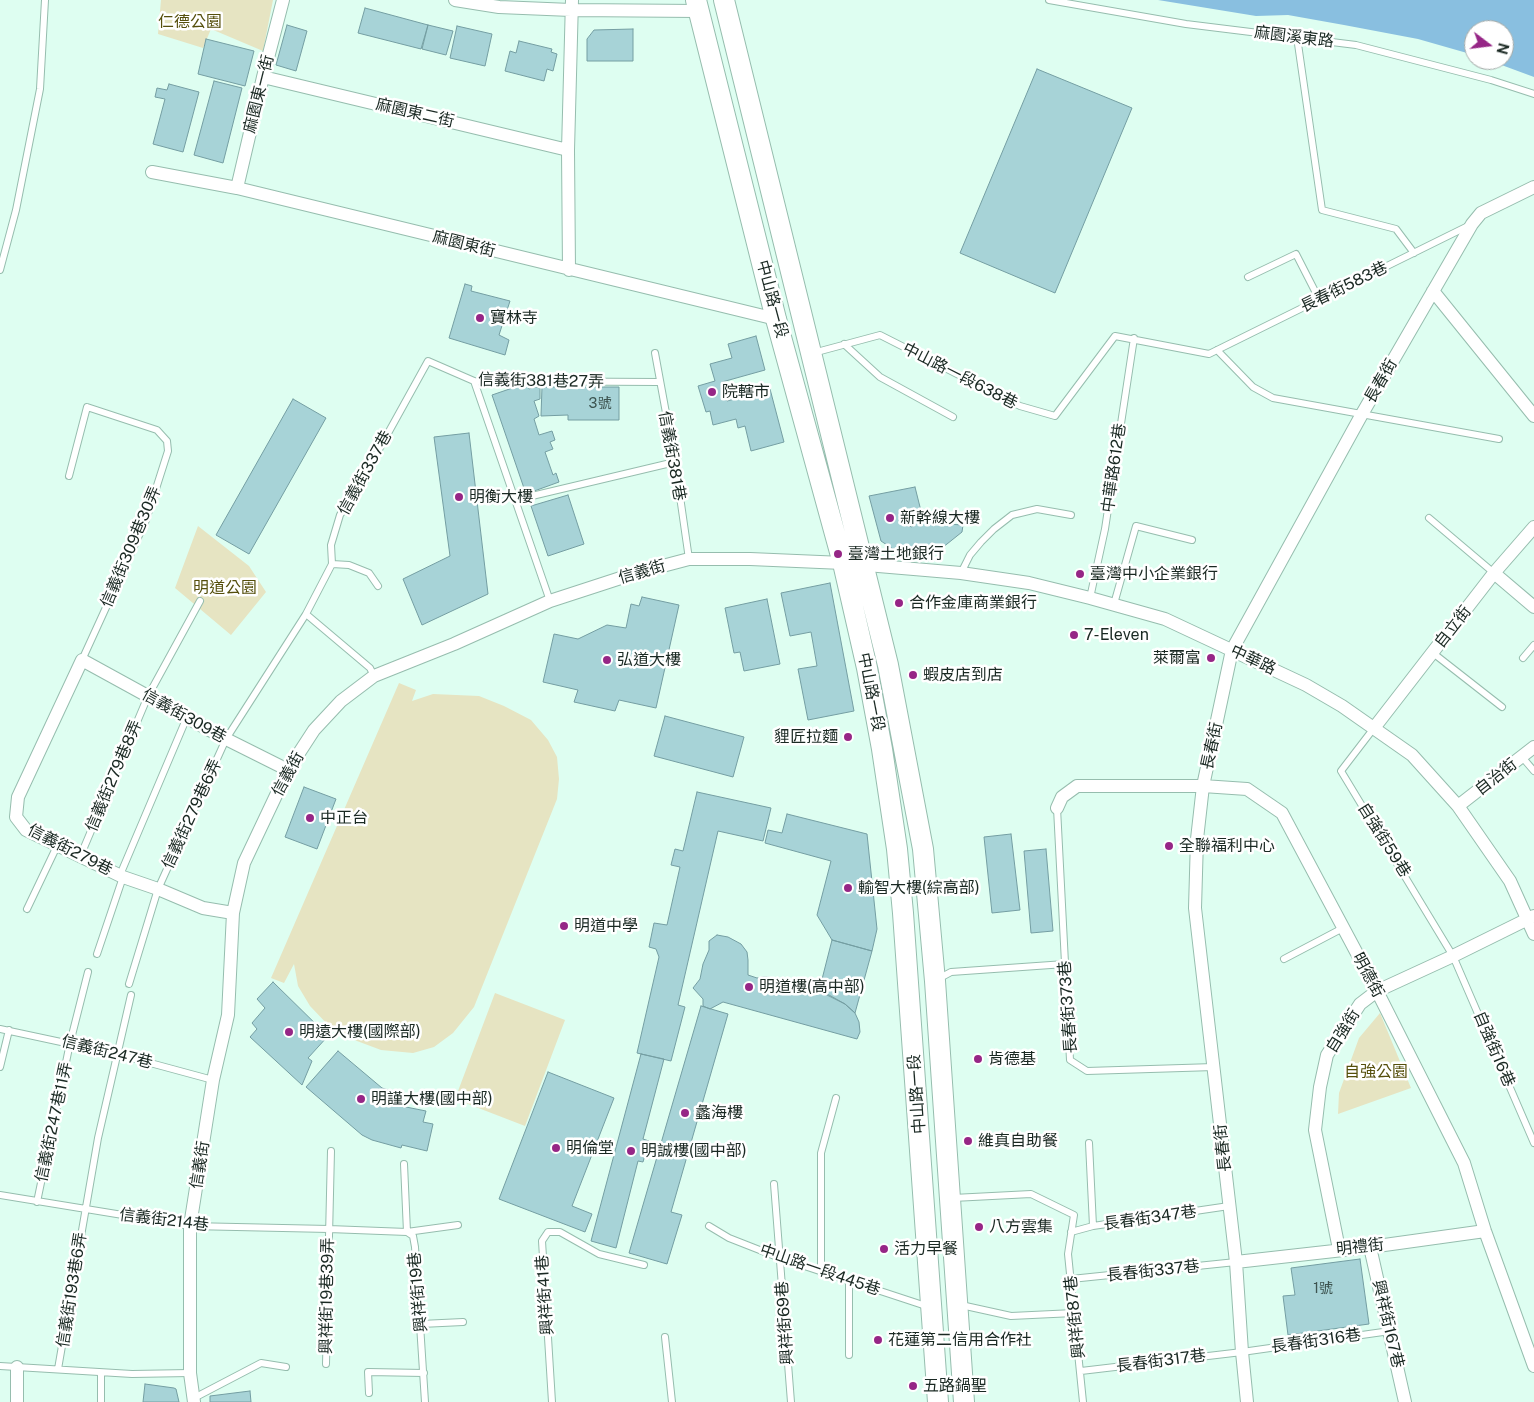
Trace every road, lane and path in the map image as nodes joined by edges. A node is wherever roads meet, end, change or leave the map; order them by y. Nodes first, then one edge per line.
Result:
1 (45, 0) edge
2 (283, 0) edge
3 (455, 0) edge
4 (724, 0) edge
5 (1049, 0) edge
6 (572, 5) edge
7 (697, 6) edge
8 (1297, 37) junction
9 (263, 76) junction
10 (1534, 94) edge
11 (568, 150) junction
12 (152, 172) dead end
13 (1534, 187) edge
14 (237, 188) junction
15 (1472, 224) junction
16 (1414, 253) junction
17 (0, 270) edge
18 (569, 270) junction
19 (1248, 277) dead end
20 (1433, 291) junction
21 (1319, 299) junction
22 (776, 319) junction
23 (1134, 338) junction
24 (844, 344) junction
25 (1217, 350) junction
26 (654, 353) dead end
27 (810, 354) junction
28 (428, 361) joint
29 (474, 382) junction
30 (659, 382) junction
31 (1362, 414) junction
32 (1534, 416) edge
33 (953, 417) dead end
34 (1499, 439) dead end
35 (675, 462) junction
36 (69, 476) dead end
37 (515, 500) junction
38 (1071, 515) dead end
39 (1429, 518) dead end
40 (1534, 528) edge
41 (1192, 540) dead end
42 (689, 559) junction
43 (843, 563) junction
44 (332, 564) junction
45 (863, 566) junction
46 (961, 573) junction
47 (1494, 573) junction
48 (378, 586) dead end
49 (1090, 598) junction
50 (200, 601) dead end
51 (550, 601) junction
52 (1114, 604) junction
53 (1534, 607) edge
54 (306, 614) junction
55 (1534, 645) edge
56 (1232, 650) junction
57 (1433, 653) junction
58 (1523, 658) dead end
59 (82, 660) junction
60 (374, 676) junction
61 (148, 696) junction
62 (1502, 707) dead end
63 (187, 717) junction
64 (1374, 728) junction
65 (226, 739) junction
66 (1534, 748) edge
67 (1522, 757) junction
68 (288, 770) junction
69 (1534, 771) edge
70 (1203, 786) junction
71 (1458, 806) junction
72 (1057, 808) joint
73 (57, 846) junction
74 (80, 857) junction
75 (121, 876) junction
76 (158, 889) junction
77 (27, 909) dead end
78 (233, 913) junction
79 (1531, 918) edge
80 (1343, 928) junction
81 (1534, 934) edge
82 (97, 954) dead end
83 (1453, 956) junction
84 (1284, 959) dead end
85 (1065, 964) junction
86 (88, 972) dead end
87 (935, 980) junction
88 (129, 984) dead end
89 (1376, 990) junction
90 (131, 995) dead end
91 (0, 1029) edge
92 (9, 1030) junction
93 (70, 1043) junction
94 (117, 1054) junction
95 (0, 1067) edge
96 (1214, 1067) junction
97 (214, 1080) junction
98 (836, 1098) dead end
99 (1089, 1143) dead end
100 (1534, 1143) edge
101 (331, 1151) dead end
102 (404, 1164) dead end
103 (774, 1184) dead end
104 (0, 1195) edge
105 (949, 1198) junction
106 (37, 1202) junction
107 (1229, 1206) junction
108 (85, 1210) junction
109 (458, 1225) dead end
110 (190, 1226) junction
111 (709, 1226) dead end
112 (1093, 1226) junction
113 (329, 1229) junction
114 (1485, 1231) junction
115 (407, 1232) junction
116 (1071, 1232) junction
117 (1370, 1247) junction
118 (1339, 1249) junction
119 (780, 1258) junction
120 (1236, 1262) junction
121 (644, 1265) dead end
122 (821, 1272) junction
123 (1071, 1279) junction
124 (849, 1281) junction
125 (957, 1304) junction
126 (933, 1308) junction
127 (1074, 1313) junction
128 (463, 1322) dead end
129 (421, 1324) junction
130 (1390, 1331) junction
131 (666, 1336) dead end
132 (1242, 1352) junction
133 (849, 1355) dead end
134 (326, 1364) dead end
135 (0, 1366) edge
136 (1534, 1366) edge
137 (17, 1367) junction
138 (286, 1367) dead end
139 (58, 1370) junction
140 (1081, 1370) junction
141 (102, 1373) junction
142 (190, 1373) junction
143 (424, 1373) junction
144 (369, 1393) dead end
145 (194, 1400) edge
146 (17, 1402) edge
147 (101, 1402) edge
148 (425, 1402) edge
149 (552, 1402) edge
150 (672, 1402) edge
151 (791, 1402) edge
152 (938, 1402) edge
153 (964, 1402) edge
154 (1084, 1402) edge
155 (1247, 1402) edge
156 (1405, 1402) edge

1 - 17 lane
2 - 9 street, 麻園東一街
3 - 6 street
4 - 27 main road, 中山路一段
5 - 8 lane, 麻園溪東路
6 - 7 street
6 - 11 street
7 - 22 main road, 中山路一段
8 - 10 lane, 麻園溪東路
8 - 16 lane
9 - 11 street, 麻園東二街
9 - 14 street, 麻園東一街
11 - 18 street
12 - 14 street, 麻園東街
13 - 15 street, 長春街
14 - 18 street, 麻園東街
15 - 16 lane, 長春街583巷
15 - 20 street, 長春街
16 - 21 lane, 長春街583巷
18 - 22 street, 麻園東街
19 - 21 lane
20 - 31 street, 長春街
20 - 32 street
21 - 25 lane, 長春街583巷
22 - 43 main road, 中山路一段
23 - 24 lane, 中山路一段638巷
23 - 25 lane
23 - 49 lane, 中華路612巷
24 - 27 lane, 中山路一段638巷
24 - 33 lane
25 - 31 lane
26 - 30 lane, 信義街381巷
27 - 45 main road, 中山路一段
28 - 29 lane, 信義街381巷27弄
28 - 44 lane, 信義街337巷
29 - 30 lane, 信義街381巷27弄
29 - 37 lane
30 - 35 lane, 信義街381巷
31 - 34 lane
31 - 56 street, 長春街
35 - 37 lane
35 - 42 lane, 信義街381巷
36 - 59 lane, 信義街309巷30弄
37 - 51 lane
38 - 46 lane
39 - 47 lane
40 - 47 street, 自立街
41 - 52 lane
42 - 43 street, 信義街
42 - 51 street, 信義街
43 - 45 street, 信義街
43 - 126 main road, 中山路一段
44 - 48 lane
44 - 54 lane, 信義街337巷
45 - 46 street, 中華路
45 - 87 main road, 中山路一段
46 - 49 street, 中華路
47 - 53 street
47 - 57 street, 自立街
49 - 52 street, 中華路
50 - 61 lane, 信義街279巷8弄
51 - 60 street, 信義街
52 - 56 street, 中華路
54 - 60 lane
54 - 65 lane, 信義街279巷6弄
55 - 58 lane
56 - 64 street, 中華路
56 - 70 street, 長春街
57 - 62 lane
57 - 64 street, 自立街
59 - 61 street, 信義街309巷
59 - 73 street, 信義街279巷
60 - 68 street, 信義街
61 - 63 street, 信義街309巷
61 - 74 lane, 信義街279巷8弄
63 - 65 street, 信義街309巷
63 - 75 lane
64 - 71 street, 中華路
64 - 83 lane, 自強街59巷
65 - 68 street, 信義街309巷
65 - 76 lane, 信義街279巷6弄
66 - 67 street, 自治街
67 - 69 lane
67 - 71 street, 自治街
68 - 78 street, 信義街
70 - 72 street, 明德街
70 - 80 street, 明德街
70 - 96 street, 長春街
71 - 79 street, 中華路
72 - 85 lane, 長春街373巷
73 - 74 street, 信義街279巷
73 - 77 lane
74 - 75 street, 信義街279巷
75 - 76 street, 信義街279巷
75 - 82 lane
76 - 78 street, 信義街279巷
76 - 88 lane, 信義街279巷6弄
78 - 97 street, 信義街
79 - 81 street, 中華路
79 - 83 street, 自強街
80 - 84 lane
80 - 89 street, 明德街
83 - 89 street, 自強街
83 - 100 lane, 自強街16巷
85 - 87 lane
85 - 96 lane, 長春街373巷
86 - 93 lane, 信義街247巷11弄
87 - 105 main road, 中山路一段
89 - 114 street, 明德街
89 - 118 street, 自強街
90 - 94 lane, 信義街193巷6弄
91 - 92 lane, 信義街247巷
92 - 93 lane, 信義街247巷
92 - 95 lane
93 - 94 lane, 信義街247巷
93 - 106 lane, 信義街247巷11弄
94 - 97 lane, 信義街247巷
94 - 108 lane, 信義街193巷6弄
96 - 107 street, 長春街
97 - 110 street, 信義街
98 - 122 lane
99 - 112 lane
101 - 113 lane, 興祥街19巷39弄
102 - 115 lane
103 - 119 lane, 興祥街69巷
104 - 106 lane, 信義街214巷
105 - 116 lane, 興祥街87巷
105 - 125 main road, 中山路一段
106 - 108 lane, 信義街214巷
107 - 112 lane, 長春街347巷
107 - 120 street, 長春街
108 - 110 lane, 信義街214巷
108 - 139 lane, 信義街193巷6弄
109 - 115 lane
110 - 113 lane, 信義街214巷
110 - 142 street, 信義街
111 - 119 lane, 中山路一段445巷
112 - 116 lane, 長春街347巷
113 - 115 lane, 興祥街19巷
113 - 134 lane, 興祥街19巷39弄
114 - 117 street, 明禮街
114 - 136 street, 明德街
115 - 129 lane, 興祥街19巷
116 - 123 lane, 興祥街87巷
117 - 118 street, 明禮街
117 - 130 street, 興祥街167巷
118 - 120 street, 明禮街
119 - 122 lane, 中山路一段445巷
119 - 151 lane, 興祥街69巷
120 - 123 lane, 長春街337巷
120 - 132 street, 長春街
121 - 149 lane, 興祥街41巷
122 - 124 lane, 中山路一段445巷
123 - 127 lane, 興祥街87巷
124 - 126 lane, 中山路一段445巷
124 - 133 lane
125 - 127 lane
125 - 153 main road, 中山路一段
126 - 152 main road, 中山路一段
127 - 140 lane, 興祥街87巷
128 - 129 lane
129 - 143 lane, 興祥街19巷
130 - 132 lane, 長春街316巷
130 - 156 street, 興祥街167巷
131 - 150 lane
132 - 140 lane, 長春街317巷
132 - 155 street, 長春街
135 - 137 lane
137 - 139 lane
137 - 146 street
138 - 145 lane
139 - 141 lane
140 - 154 lane, 興祥街87巷
141 - 142 lane
141 - 147 lane
142 - 145 street, 信義街
143 - 144 lane
143 - 148 lane, 興祥街19巷

